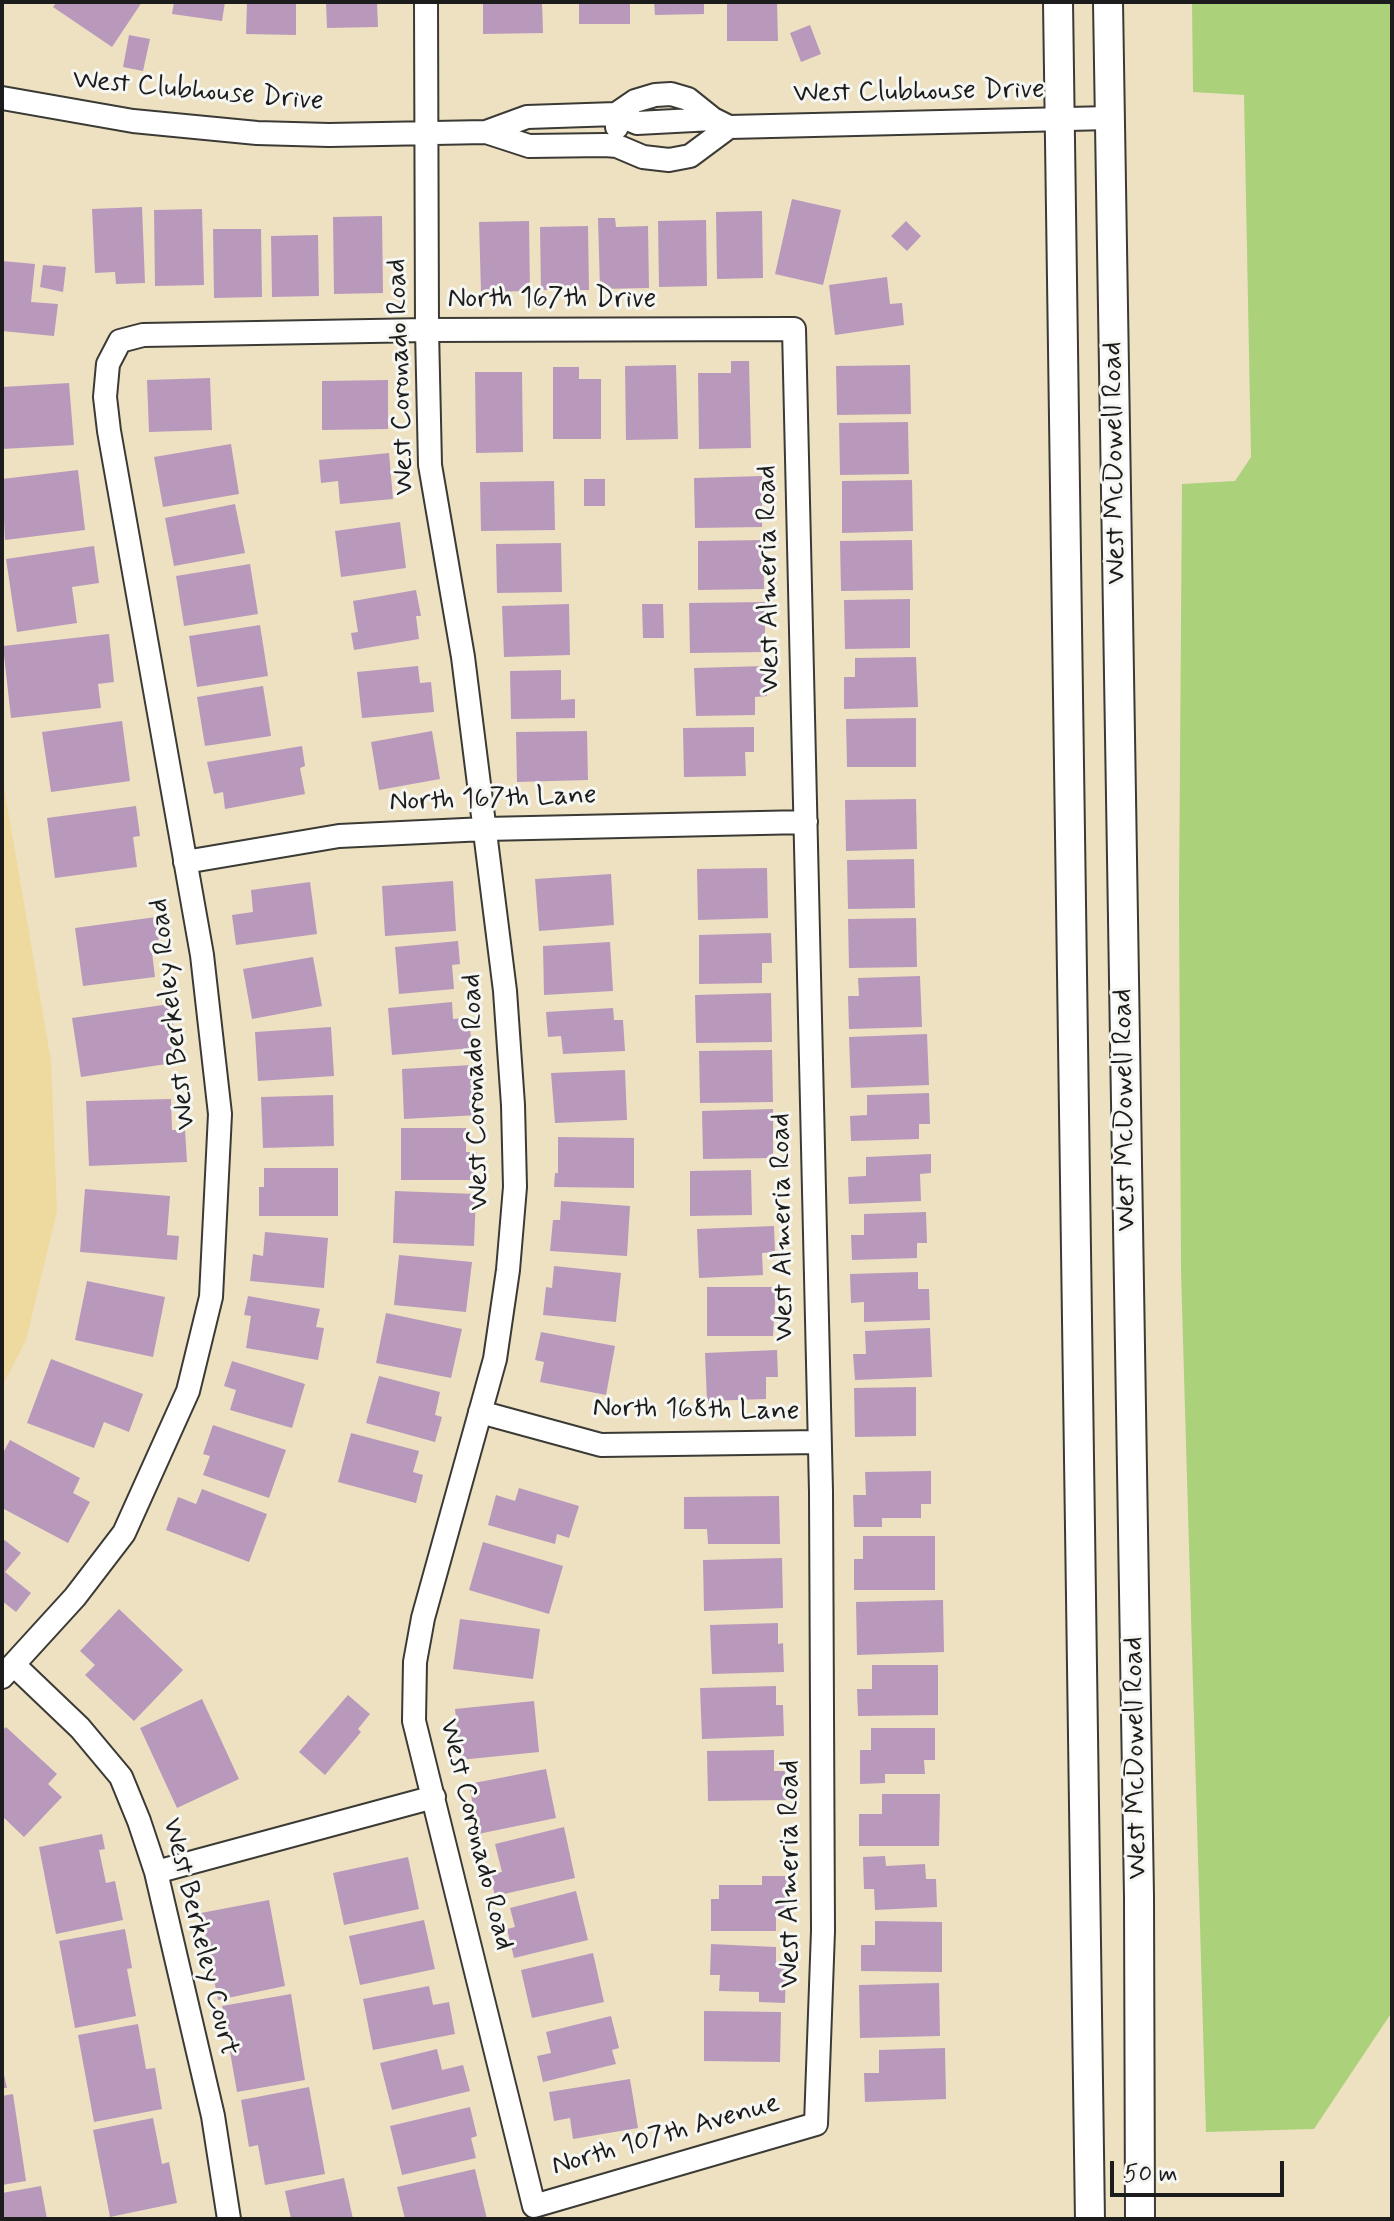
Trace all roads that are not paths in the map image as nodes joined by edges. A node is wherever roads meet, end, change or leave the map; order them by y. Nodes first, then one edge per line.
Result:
1 (426, 2) edge
2 (1058, 2) edge
3 (1108, 2) edge
4 (2, 98) edge
5 (616, 114) junction
6 (1110, 118) junction
7 (1061, 119) junction
8 (721, 123) junction
9 (486, 132) junction
10 (428, 133) junction
11 (617, 146) junction
12 (794, 329) joint
13 (427, 330) junction
14 (120, 341) joint
15 (806, 822) junction
16 (485, 829) junction
17 (185, 862) junction
18 (480, 1412) junction
19 (819, 1442) junction
20 (8, 1671) edge
21 (434, 1797) junction
22 (156, 1872) junction
23 (816, 2124) joint
24 (534, 2206) joint
25 (229, 2219) edge
26 (1090, 2219) edge
27 (1140, 2219) edge

1 - 10 street, West Coronado Road
2 - 7 main road, West McDowell Road
3 - 6 main road, West McDowell Road
4 - 10 street, West Clubhouse Drive
5 - 8 street, West Clubhouse Drive
5 - 9 street, West Clubhouse Drive
5 - 11 street
6 - 7 street, West Clubhouse Drive
6 - 27 main road, West McDowell Road
7 - 8 street, West Clubhouse Drive
7 - 26 main road, West McDowell Road
8 - 11 street, West Clubhouse Drive
9 - 10 street, West Clubhouse Drive
9 - 11 street, West Clubhouse Drive
10 - 13 street, West Coronado Road
12 - 13 street, North 167th Drive
12 - 15 street, West Almeria Road
13 - 14 street, North 167th Drive
13 - 16 street, West Coronado Road
14 - 17 street, West Berkeley Road
15 - 16 street, North 167th Lane
15 - 19 street, West Almeria Road
16 - 17 street, North 167th Lane
16 - 18 street, West Coronado Road
17 - 20 street, West Berkeley Road
18 - 19 street, North 168th Lane
18 - 21 street, West Coronado Road
19 - 23 street, West Almeria Road
20 - 22 street, West Berkeley Court
21 - 22 street
21 - 24 street, West Coronado Road
22 - 25 street, West Berkeley Court
23 - 24 street, North 107th Avenue

